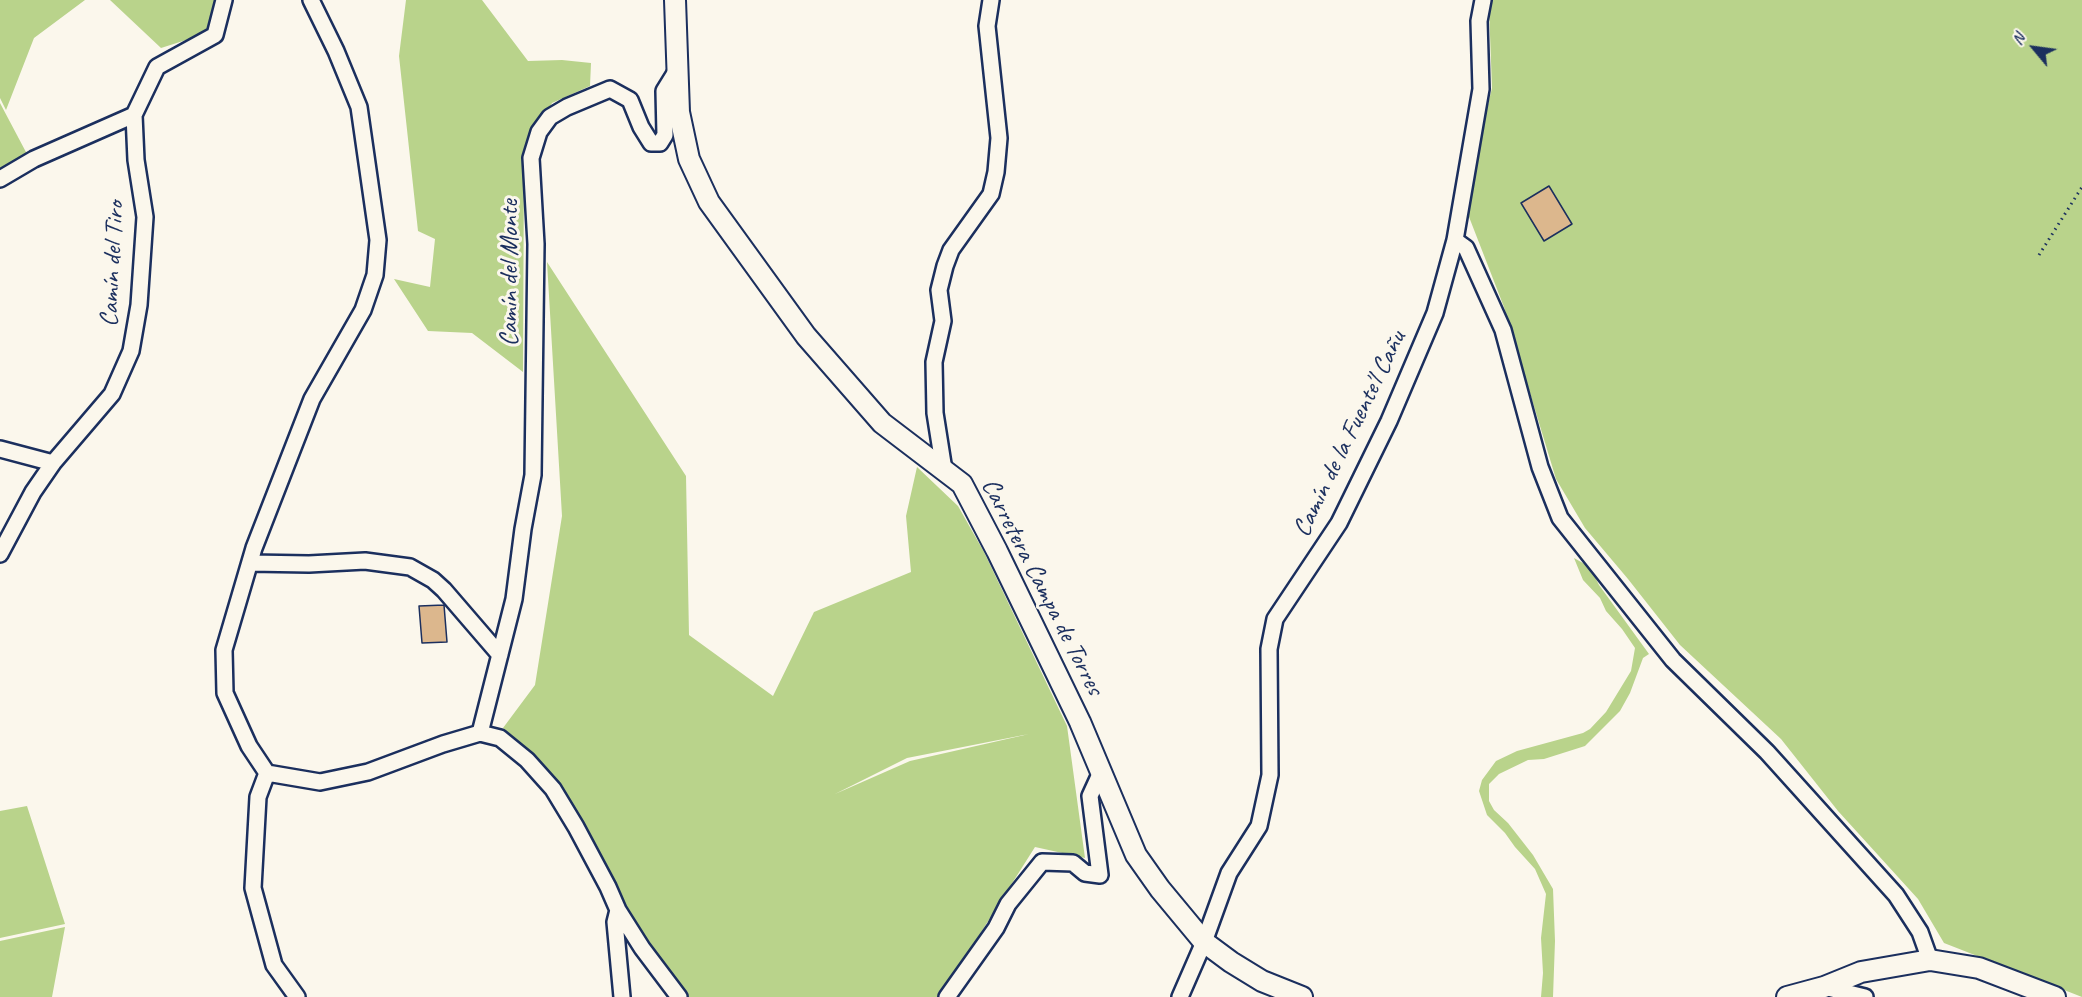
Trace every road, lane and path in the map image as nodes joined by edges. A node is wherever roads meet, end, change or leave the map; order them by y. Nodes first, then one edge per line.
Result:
1 (224, 0) edge
2 (311, 0) edge
3 (675, 0) edge
4 (991, 0) edge
5 (1483, 0) edge
6 (677, 70) junction
7 (134, 115) junction
8 (0, 179) edge
9 (2082, 187) edge
10 (1455, 240) junction
11 (2039, 255) dead end
12 (0, 449) edge
13 (53, 463) junction
14 (944, 470) junction
15 (0, 554) edge
16 (250, 563) junction
17 (500, 655) junction
18 (480, 733) junction
19 (267, 772) junction
20 (1101, 772) junction
21 (618, 909) junction
22 (1204, 942) junction
23 (1930, 960) junction
24 (1824, 987) junction
25 (297, 997) edge
26 (622, 997) edge
27 (679, 997) edge
28 (947, 997) edge
29 (1180, 997) edge
30 (1302, 997) edge
31 (1787, 997) edge
32 (1865, 997) edge
33 (2055, 997) edge

1 - 7 street, Camín del Tiro
2 - 16 street
3 - 6 street, Carretera Campa de Torres
4 - 14 street
5 - 10 street, Camín de la Fuente'l Cañu
6 - 14 street, Carretera Campa de Torres
6 - 17 street, Camín del Monte
7 - 8 street
7 - 13 street, Camín del Tiro
9 - 11 path
10 - 22 street, Camín de la Fuente'l Cañu
10 - 23 street
12 - 13 street
13 - 15 street, Camín del Tiro
14 - 20 street, Carretera Campa de Torres
16 - 17 street
16 - 19 street
17 - 18 street
18 - 19 street
18 - 21 street
19 - 25 street
20 - 22 street, Carretera Campa de Torres
20 - 28 street
21 - 26 street
21 - 27 street
22 - 29 street, Camín de la Fuente'l Cañu
22 - 30 street, Carretera Campa de Torres
23 - 24 street
23 - 33 street
24 - 31 street
24 - 32 street

